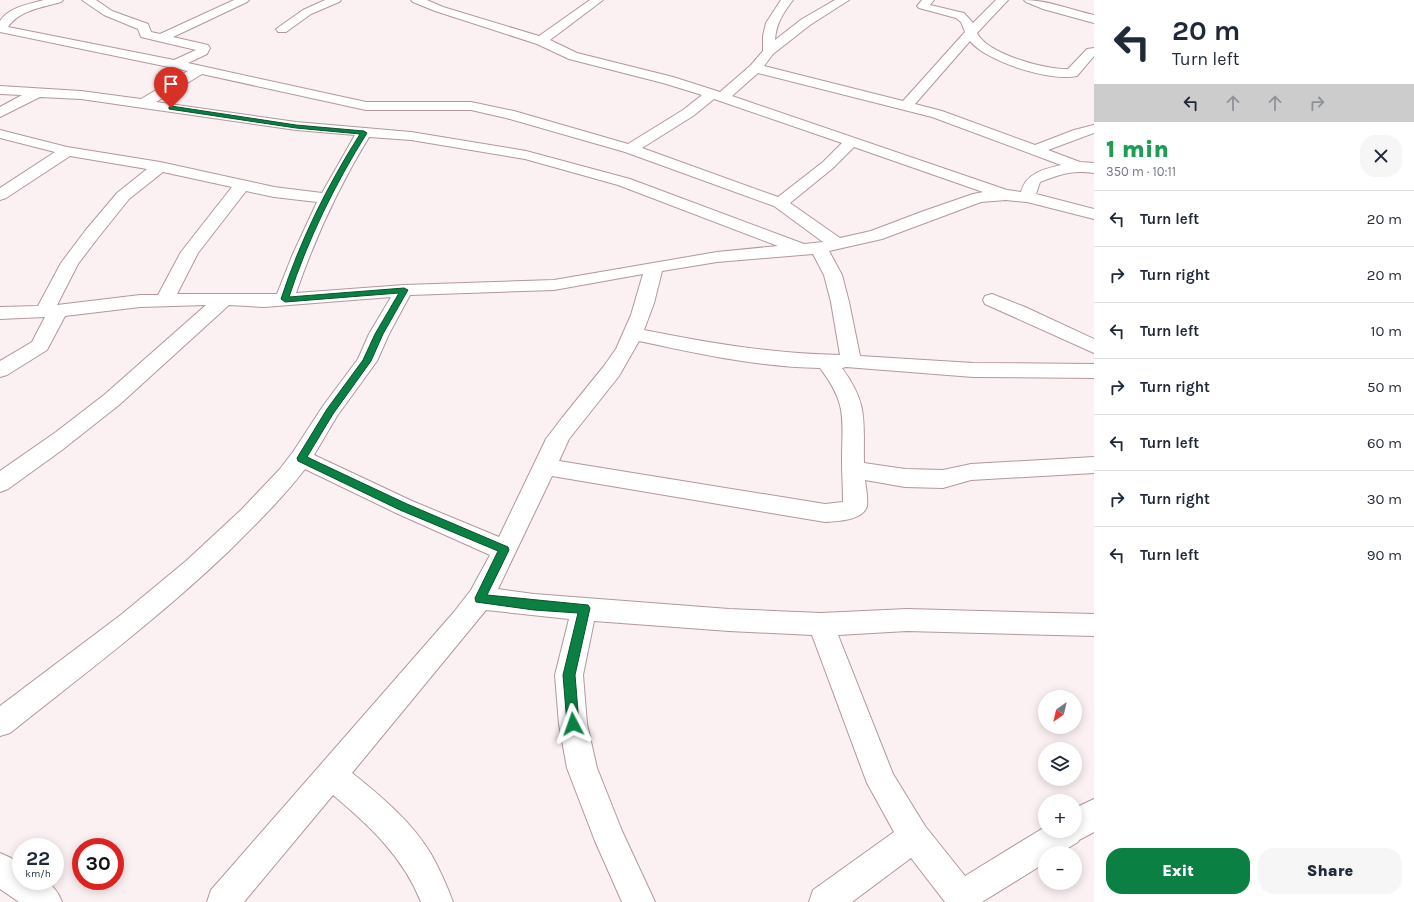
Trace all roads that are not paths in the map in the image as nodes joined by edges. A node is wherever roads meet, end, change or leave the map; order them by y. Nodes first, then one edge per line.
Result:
1 (53, 0) edge
2 (88, 0) edge
3 (243, 0) edge
4 (335, 0) edge
5 (416, 0) edge
6 (597, 0) edge
7 (788, 0) edge
8 (843, 0) edge
9 (928, 0) edge
10 (1002, 0) edge
11 (1025, 0) edge
12 (1030, 0) edge
13 (1041, 0) edge
14 (1094, 19) edge
15 (282, 29) dead end
16 (971, 32) junction
17 (161, 38) junction
18 (541, 41) junction
19 (769, 51) junction
20 (1094, 52) edge
21 (175, 64) junction
22 (756, 68) junction
23 (199, 70) junction
24 (0, 90) edge
25 (38, 92) junction
26 (717, 95) junction
27 (143, 104) junction
28 (906, 106) junction
29 (0, 113) edge
30 (1094, 129) edge
31 (364, 133) junction
32 (0, 134) edge
33 (852, 141) junction
34 (630, 149) junction
35 (1036, 150) junction
36 (67, 151) junction
37 (1078, 166) junction
38 (160, 167) junction
39 (1094, 168) edge
40 (243, 184) junction
41 (0, 195) edge
42 (1016, 196) junction
43 (327, 198) junction
44 (780, 203) junction
45 (1094, 214) edge
46 (820, 247) junction
47 (654, 267) junction
48 (404, 290) junction
49 (224, 299) junction
50 (285, 299) junction
51 (164, 300) junction
52 (992, 300) dead end
53 (52, 311) junction
54 (0, 313) edge
55 (634, 334) junction
56 (1094, 347) edge
57 (826, 362) junction
58 (851, 362) junction
59 (0, 370) edge
60 (1094, 371) edge
61 (301, 458) junction
62 (1094, 465) edge
63 (545, 467) junction
64 (853, 470) junction
65 (0, 483) edge
66 (504, 550) junction
67 (480, 598) junction
68 (584, 608) junction
69 (821, 624) junction
70 (1094, 625) edge
71 (0, 723) edge
72 (332, 776) junction
73 (1094, 814) edge
74 (1082, 822) edge
75 (914, 837) junction
76 (1056, 838) edge
77 (0, 869) edge
78 (962, 899) edge
79 (46, 902) edge
80 (223, 902) edge
81 (437, 902) edge
82 (639, 902) edge
83 (825, 902) edge

1 - 21 street
2 - 17 street
3 - 17 street
4 - 15 street
5 - 18 street
6 - 18 street
7 - 19 street
8 - 19 street
9 - 16 street
10 - 16 street
11 - 12 street
12 - 13 street
12 - 14 street
16 - 20 street
16 - 28 street
17 - 21 street
18 - 26 street
19 - 22 street
21 - 23 street
22 - 26 street
22 - 28 street
23 - 27 street
23 - 34 street
24 - 25 street
25 - 27 street
25 - 29 street
26 - 33 street
26 - 34 street
27 - 31 street
28 - 35 street
30 - 35 street
31 - 43 street
31 - 46 street
32 - 36 street
33 - 42 street
33 - 44 street
34 - 44 street
35 - 37 street
36 - 38 street
36 - 41 street
37 - 39 street
37 - 42 street
38 - 40 street
38 - 53 street
40 - 43 street
40 - 51 street
42 - 45 street
42 - 46 street
43 - 50 street
44 - 46 street
46 - 47 street
46 - 58 street
47 - 48 street
47 - 55 street
48 - 50 street
48 - 61 street
49 - 50 street
49 - 51 street
49 - 65 street
51 - 53 street
52 - 56 street
53 - 54 street
53 - 59 street
55 - 57 street
55 - 63 street
57 - 58 street
57 - 64 street
58 - 60 street
61 - 66 street
61 - 71 street
62 - 64 street
63 - 64 street
63 - 66 street
66 - 67 street
67 - 68 street
67 - 72 street
68 - 69 street
68 - 82 street
69 - 70 street
69 - 75 street
72 - 80 street
72 - 81 street
73 - 74 street
75 - 78 street
75 - 83 street
76 - 78 street
77 - 79 street

